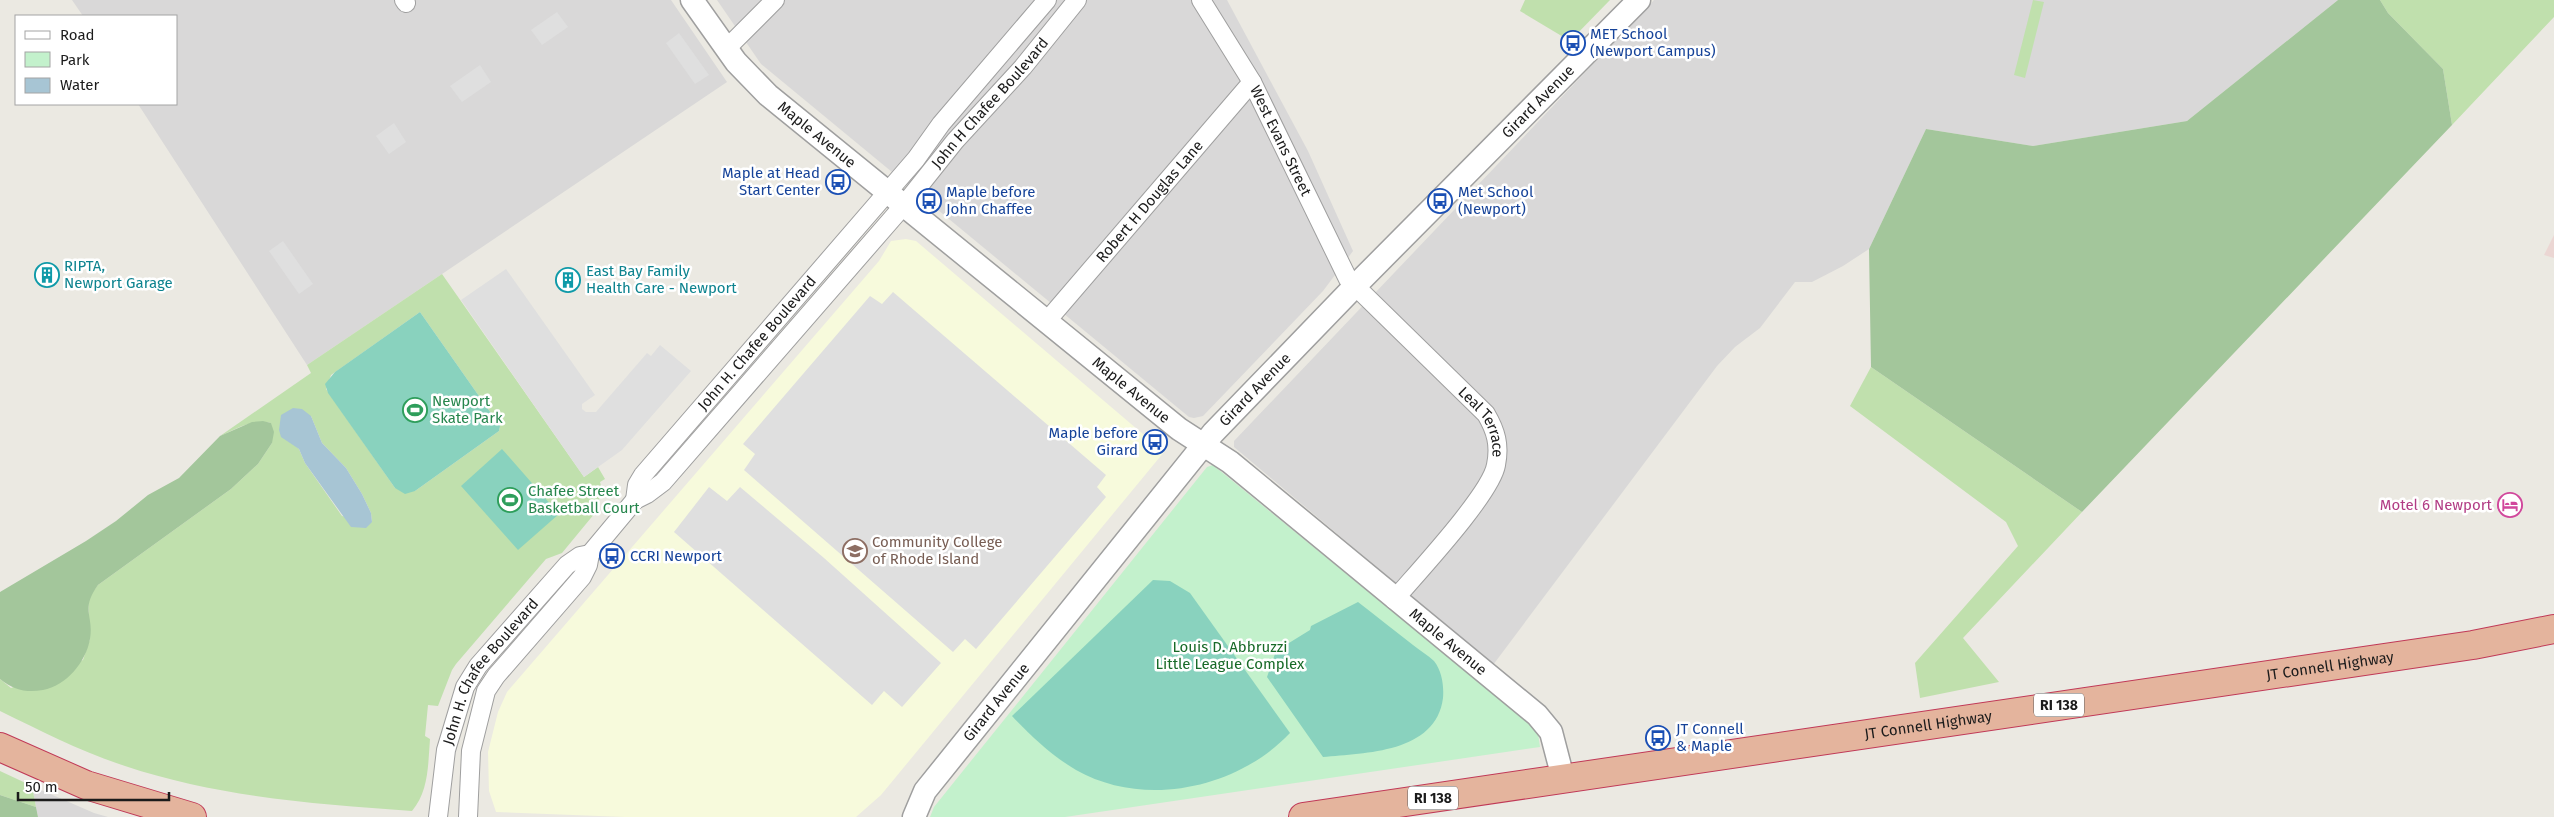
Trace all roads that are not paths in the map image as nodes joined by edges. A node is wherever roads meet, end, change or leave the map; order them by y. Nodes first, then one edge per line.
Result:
1 (692, 0) edge
2 (775, 0) edge
3 (1047, 0) edge
4 (1077, 0) edge
5 (1201, 0) edge
6 (1639, 0) edge
7 (726, 49) junction
8 (1252, 82) junction
9 (896, 198) junction
10 (1355, 286) junction
11 (1046, 322) junction
12 (1204, 445) junction
13 (590, 554) junction
14 (1394, 600) junction
15 (2554, 629) edge
16 (0, 747) edge
17 (1563, 778) junction
18 (192, 817) edge
19 (438, 817) edge
20 (468, 817) edge
21 (914, 817) edge
22 (1303, 817) edge

1 - 7 street, Maple Avenue
2 - 7 street
3 - 9 street, John H Chafee Boulevard
4 - 9 street, John H Chafee Boulevard
5 - 8 street, West Evans Street
6 - 10 street, Girard Avenue
7 - 9 street, Maple Avenue
8 - 10 street, West Evans Street
8 - 11 street, Robert H Douglas Lane
9 - 11 street, Maple Avenue
9 - 13 street, John H. Chafee Boulevard
10 - 12 street, Girard Avenue
10 - 14 street, Leal Terrace
11 - 12 street, Maple Avenue
12 - 14 street, Maple Avenue
12 - 21 street, Girard Avenue
13 - 19 street, John H. Chafee Boulevard
13 - 20 street, John H. Chafee Boulevard
14 - 17 street, Maple Avenue
15 - 17 highway, JT Connell Highway / RI 138
16 - 18 highway
17 - 22 highway, JT Connell Highway / RI 138

